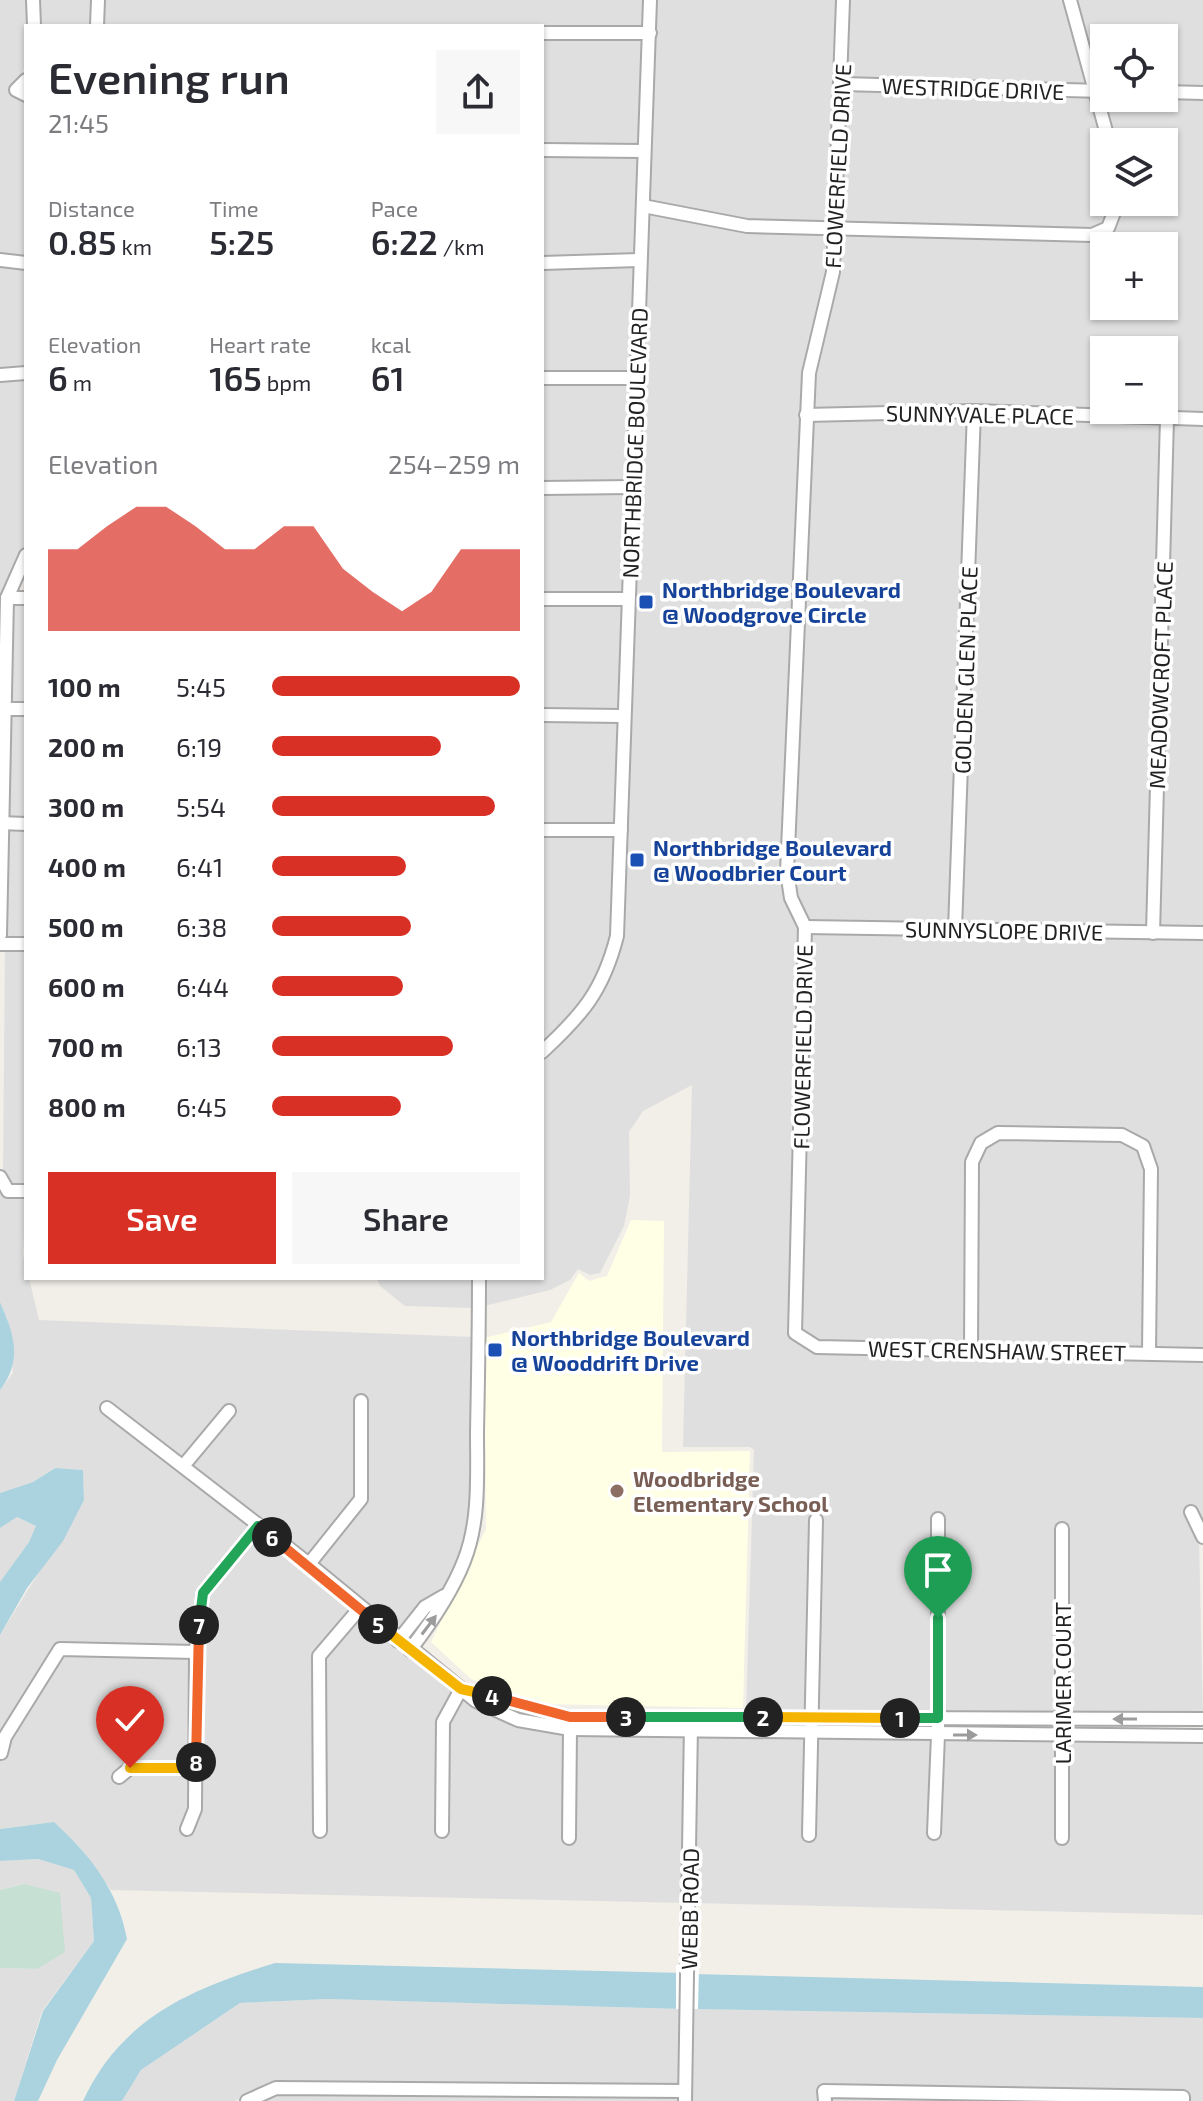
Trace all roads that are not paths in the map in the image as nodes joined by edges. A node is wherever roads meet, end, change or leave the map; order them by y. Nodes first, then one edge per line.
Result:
1 (33, 0) edge
2 (98, 0) edge
3 (650, 0) edge
4 (843, 0) edge
5 (1070, 0) edge
6 (34, 24) edge
7 (97, 24) edge
8 (544, 33) edge
9 (650, 33) junction
10 (1090, 61) edge
11 (24, 82) edge
12 (842, 84) junction
13 (1090, 91) edge
14 (1178, 92) edge
15 (1203, 93) edge
16 (24, 94) edge
17 (544, 150) edge
18 (642, 151) junction
19 (643, 206) junction
20 (1113, 216) edge
21 (833, 229) junction
22 (0, 260) edge
23 (639, 260) junction
24 (24, 263) edge
25 (544, 263) edge
26 (24, 373) edge
27 (0, 375) edge
28 (544, 378) edge
29 (639, 378) junction
30 (974, 411) junction
31 (806, 415) junction
32 (1090, 415) edge
33 (1178, 418) edge
34 (1203, 419) edge
35 (1167, 424) edge
36 (632, 487) junction
37 (544, 488) edge
38 (24, 560) edge
39 (7, 598) junction
40 (24, 598) edge
41 (544, 599) edge
42 (628, 599) junction
43 (5, 709) junction
44 (24, 709) edge
45 (544, 715) edge
46 (622, 716) junction
47 (1, 823) edge
48 (24, 824) edge
49 (544, 830) edge
50 (621, 830) junction
51 (805, 927) junction
52 (955, 929) junction
53 (1153, 933) junction
54 (1203, 933) edge
55 (0, 935) edge
56 (0, 944) edge
57 (24, 944) edge
58 (544, 1050) edge
59 (0, 1177) edge
60 (24, 1191) edge
61 (479, 1280) edge
62 (795, 1333) joint
63 (971, 1348) junction
64 (1149, 1353) junction
65 (1203, 1355) edge
66 (361, 1401) dead end
67 (107, 1408) dead end
68 (229, 1411) dead end
69 (184, 1465) junction
70 (1191, 1512) dead end
71 (938, 1519) dead end
72 (816, 1520) dead end
73 (258, 1526) junction
74 (1062, 1529) dead end
75 (1203, 1537) edge
76 (309, 1564) junction
77 (444, 1596) junction
78 (360, 1608) junction
79 (398, 1641) junction
80 (410, 1650) junction
81 (196, 1652) junction
82 (461, 1689) junction
83 (813, 1717) junction
84 (938, 1718) junction
85 (1062, 1719) junction
86 (1203, 1719) edge
87 (692, 1723) junction
88 (570, 1729) junction
89 (813, 1732) junction
90 (938, 1735) junction
91 (1062, 1735) junction
92 (1203, 1736) edge
93 (1, 1753) edge
94 (196, 1768) junction
95 (119, 1777) dead end
96 (187, 1829) dead end
97 (320, 1831) dead end
98 (442, 1831) dead end
99 (934, 1833) dead end
100 (809, 1835) dead end
101 (569, 1838) dead end
102 (1062, 1838) dead end
103 (685, 2096) edge
104 (825, 2096) edge
105 (1183, 2099) edge
106 (247, 2101) edge

1 - 6 street
2 - 7 street
3 - 9 street, NORTHBRIDGE BOULEVARD
4 - 12 street, FLOWERFIELD DRIVE
5 - 10 street
8 - 9 street
9 - 18 street, NORTHBRIDGE BOULEVARD
11 - 16 street
12 - 13 street, WESTRIDGE DRIVE
12 - 21 street, FLOWERFIELD DRIVE
14 - 15 street
17 - 18 street
18 - 19 street, NORTHBRIDGE BOULEVARD
19 - 21 street
19 - 23 street, NORTHBRIDGE BOULEVARD
20 - 21 street
21 - 31 street, FLOWERFIELD DRIVE
22 - 24 street
23 - 25 street
23 - 29 street, NORTHBRIDGE BOULEVARD
26 - 27 street
28 - 29 street
29 - 36 street, NORTHBRIDGE BOULEVARD
30 - 31 street, SUNNYVALE PLACE
30 - 32 street, SUNNYVALE PLACE
30 - 52 street, GOLDEN GLEN PLACE
31 - 51 street, FLOWERFIELD DRIVE
33 - 34 street, SUNNYVALE PLACE
35 - 53 street, MEADOWCROFT PLACE
36 - 37 street
36 - 42 street, NORTHBRIDGE BOULEVARD
38 - 39 street
39 - 40 street
39 - 43 street
41 - 42 street
42 - 46 street, NORTHBRIDGE BOULEVARD
43 - 44 street
43 - 47 street
45 - 46 street
46 - 50 street, NORTHBRIDGE BOULEVARD
47 - 48 street
47 - 55 street
49 - 50 street
50 - 58 street, NORTHBRIDGE BOULEVARD
51 - 52 street, SUNNYSLOPE DRIVE
51 - 62 street, FLOWERFIELD DRIVE
52 - 53 street, SUNNYSLOPE DRIVE
53 - 54 street, SUNNYSLOPE DRIVE
56 - 57 street
59 - 60 street
61 - 77 street
62 - 63 street, WEST CRENSHAW STREET
63 - 64 street, WEST CRENSHAW STREET
63 - 64 street
64 - 65 street, WEST CRENSHAW STREET
66 - 76 street
67 - 69 street
68 - 69 street
69 - 73 street
70 - 75 street
71 - 84 street
72 - 83 street
73 - 76 street
73 - 81 street
74 - 85 street, LARIMER COURT
76 - 78 street
77 - 79 street
80 -> 77 street
78 - 79 street
78 - 97 street
79 - 80 street
80 - 82 street
81 - 93 street
81 - 94 street
82 - 87 street
82 - 88 street
82 - 98 street
83 - 84 street
83 - 87 street
83 - 89 street
84 - 85 street
84 - 90 street
86 -> 85 street
85 - 91 street, LARIMER COURT
87 - 88 street
87 - 89 street
87 - 103 street, WEBB ROAD
88 - 101 street
89 - 90 street
89 - 100 street
90 -> 91 street
90 - 99 street
91 - 92 street
91 - 102 street, LARIMER COURT
94 - 95 street
94 - 96 street
103 - 106 street
104 - 105 street

